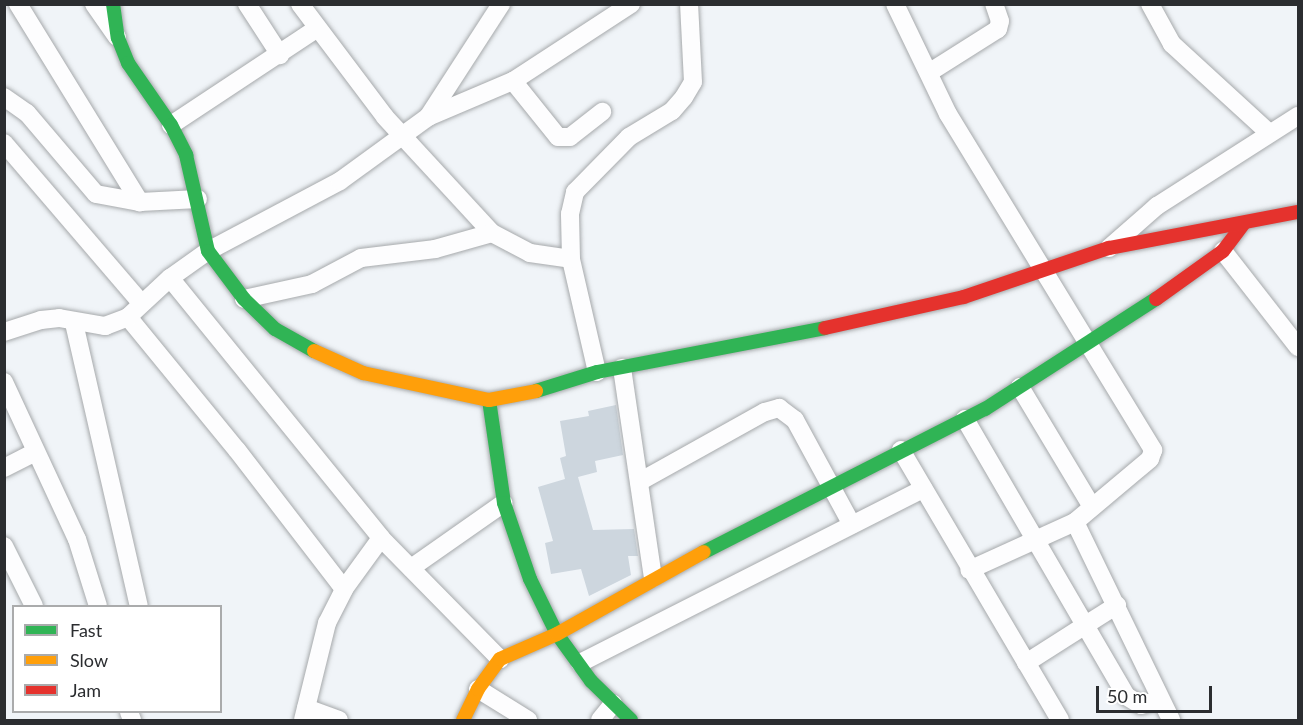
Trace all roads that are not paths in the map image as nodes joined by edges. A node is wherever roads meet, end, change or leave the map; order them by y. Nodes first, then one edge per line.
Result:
1 (18, 4) edge
2 (94, 4) edge
3 (114, 4) edge
4 (247, 4) edge
5 (300, 4) edge
6 (501, 4) edge
7 (631, 4) edge
8 (689, 4) edge
9 (895, 4) edge
10 (994, 4) edge
11 (1150, 4) edge
12 (316, 29) junction
13 (118, 38) junction
14 (280, 55) junction
15 (930, 72) junction
16 (4, 81) edge
17 (513, 81) junction
18 (7, 98) edge
19 (602, 112) dead end
20 (1299, 116) edge
21 (428, 117) junction
22 (171, 125) junction
23 (1269, 133) junction
24 (404, 138) junction
25 (4, 143) edge
26 (198, 200) junction
27 (140, 201) junction
28 (1299, 212) edge
29 (1243, 224) junction
30 (492, 233) junction
31 (1109, 248) junction
32 (208, 251) junction
33 (1223, 251) junction
34 (571, 259) junction
35 (1041, 272) junction
36 (170, 278) junction
37 (244, 299) junction
38 (141, 303) junction
39 (128, 317) junction
40 (74, 322) junction
41 (4, 332) edge
42 (1091, 344) junction
43 (1299, 347) edge
44 (622, 368) junction
45 (597, 372) junction
46 (4, 382) edge
47 (1020, 387) junction
48 (489, 400) junction
49 (965, 419) junction
50 (902, 450) junction
51 (35, 452) junction
52 (4, 468) edge
53 (639, 482) junction
54 (830, 486) junction
55 (923, 489) junction
56 (504, 503) junction
57 (1090, 505) junction
58 (1074, 522) junction
59 (852, 525) junction
60 (381, 538) junction
61 (1035, 539) junction
62 (4, 546) edge
63 (411, 568) junction
64 (969, 570) junction
65 (652, 578) junction
66 (344, 589) junction
67 (34, 605) edge
68 (99, 605) edge
69 (139, 605) edge
70 (1117, 605) junction
71 (1085, 624) junction
72 (557, 634) junction
73 (500, 659) junction
74 (580, 663) junction
75 (1026, 663) junction
76 (478, 689) junction
77 (1160, 699) junction
78 (613, 704) junction
79 (305, 714) edge
80 (339, 720) edge
81 (464, 720) edge
82 (528, 720) edge
83 (600, 720) edge
84 (632, 720) edge
85 (1060, 720) edge
86 (1171, 720) edge

1 - 27 street
2 - 13 street
3 - 13 street
4 - 14 street
5 - 12 street
6 - 21 street
7 - 17 street
8 - 34 street
9 - 15 street
10 - 15 street
11 - 23 street
12 - 14 street
12 - 24 street
13 - 22 street
14 - 22 street
15 - 35 street
16 - 18 street
17 - 19 street
17 - 21 street
18 - 27 street
20 - 23 street
21 - 24 street
22 - 26 street
23 - 31 street
24 - 30 street
24 - 32 street
25 - 38 street
26 - 27 street
26 - 32 street
28 - 29 street
29 - 31 street
29 - 33 street
30 - 34 street
30 - 37 street
31 - 35 street
32 - 36 street
32 - 37 street
33 - 42 street
33 - 43 street
34 - 45 street
35 - 42 street
35 - 44 street
36 - 38 street
36 - 60 street
37 - 48 street
38 - 39 street
39 - 40 street
39 - 66 street
40 - 41 street
40 - 69 street
42 - 47 street
42 - 57 street
44 - 45 street
44 - 53 street
45 - 48 street
46 - 51 street
47 - 49 street
47 - 57 street
48 - 56 street
49 - 50 street
49 - 61 street
50 - 54 street
50 - 55 street
51 - 52 street
51 - 68 street
53 - 54 street
53 - 65 street
54 - 59 street
54 - 65 street
55 - 59 street
55 - 64 street
56 - 63 street
56 - 72 street
57 - 58 street
58 - 61 street
58 - 70 street
59 - 74 street
60 - 63 street
60 - 66 street
61 - 64 street
61 - 71 street
62 - 67 street
63 - 73 street
64 - 75 street
65 - 72 street
66 - 79 street
70 - 71 street
70 - 77 street
71 - 75 street
71 - 77 street
72 - 73 street
72 - 74 street
73 - 76 street
74 - 78 street
75 - 85 street
76 - 81 street
76 - 82 street
77 - 86 street
78 - 83 street
78 - 84 street
79 - 80 street

